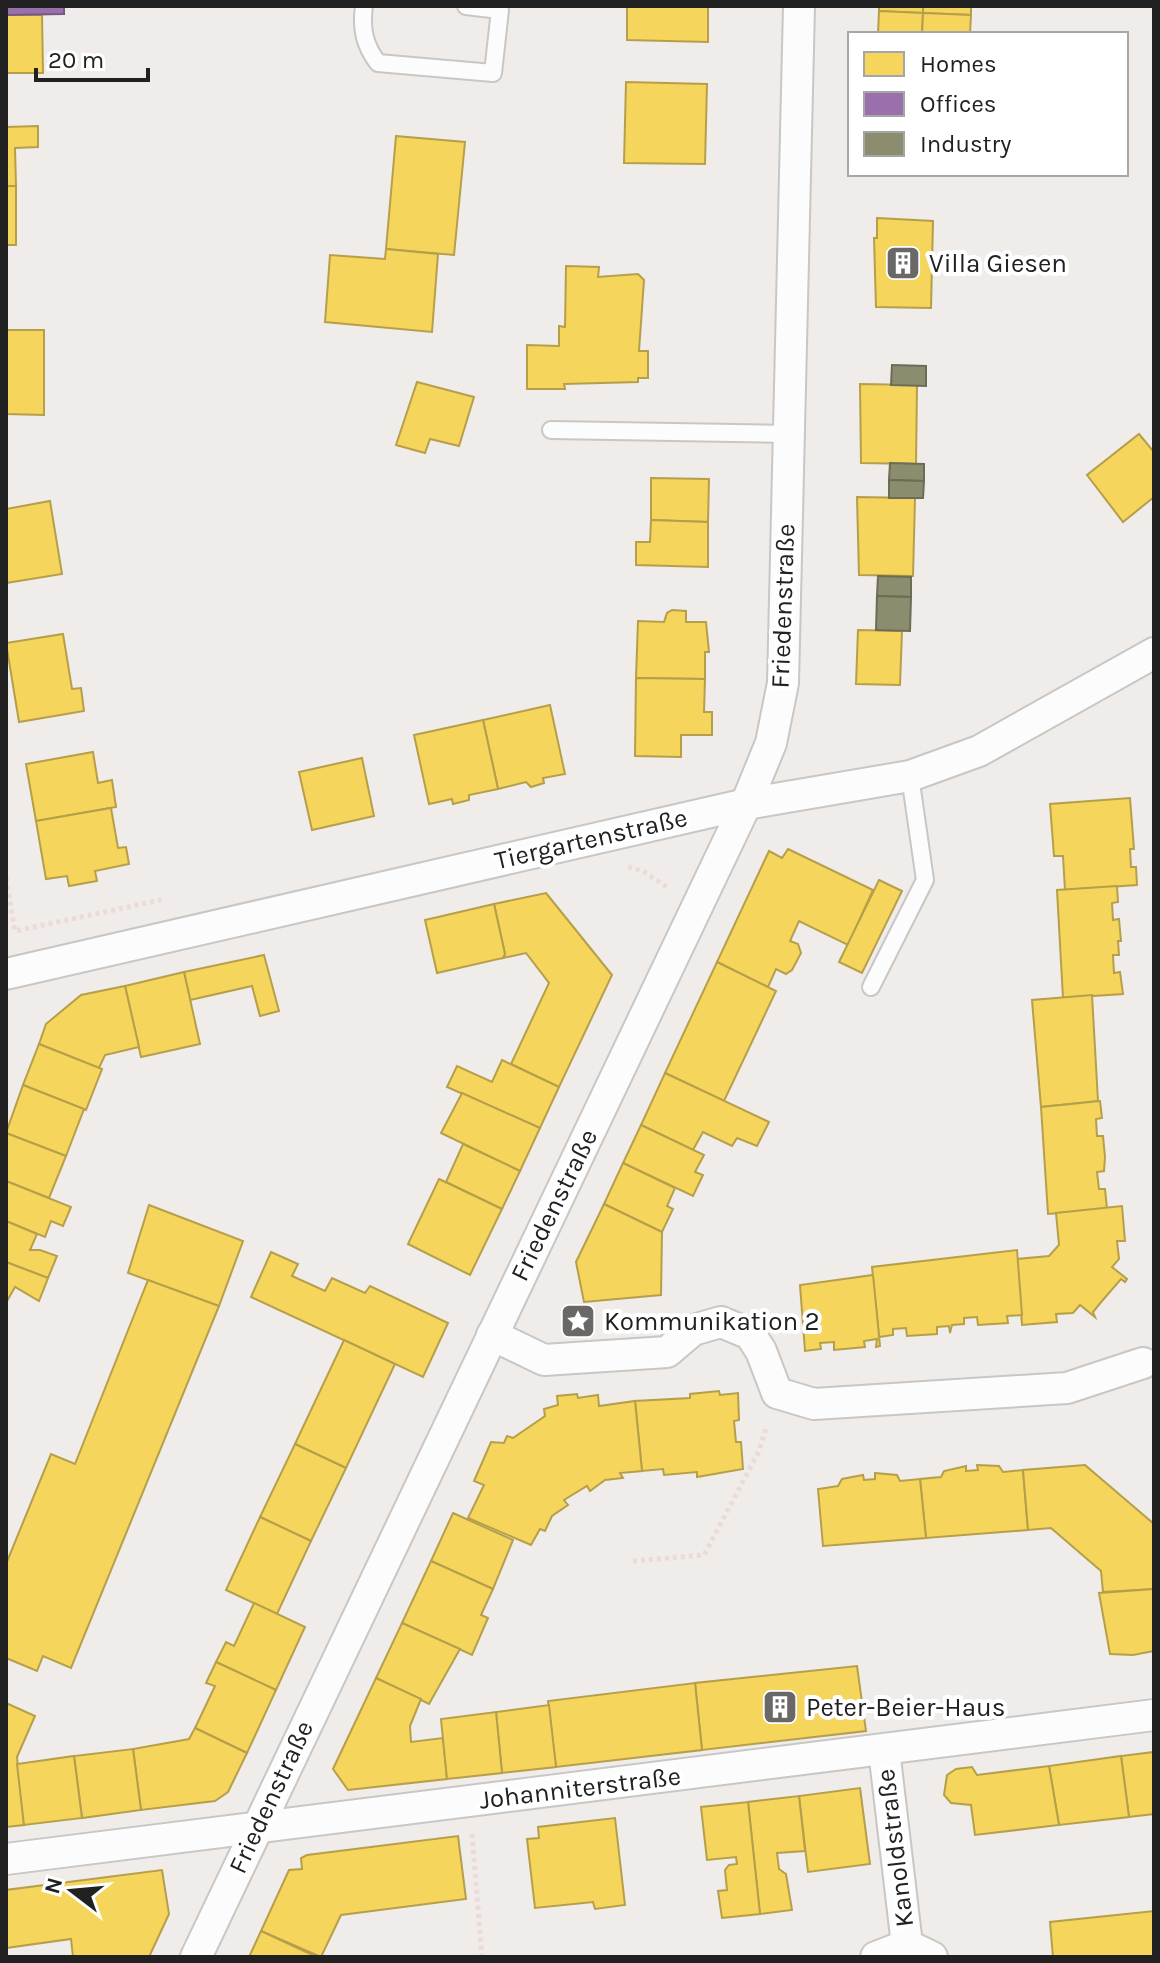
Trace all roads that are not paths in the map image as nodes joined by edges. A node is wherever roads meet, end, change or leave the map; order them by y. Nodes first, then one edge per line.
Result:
1 (364, 6) edge
2 (466, 6) edge
3 (799, 6) edge
4 (551, 430) dead end
5 (789, 434) junction
6 (1154, 653) edge
7 (910, 776) junction
8 (746, 804) junction
9 (6, 974) edge
10 (871, 987) dead end
11 (492, 1335) junction
12 (1150, 1359) edge
13 (1154, 1715) edge
14 (884, 1750) junction
15 (256, 1828) junction
16 (6, 1859) edge
17 (919, 1951) edge
18 (196, 1957) edge
19 (876, 1957) edge

1 - 2 lane
3 - 5 street, Friedenstraße
4 - 5 lane
5 - 8 street, Friedenstraße
6 - 7 street, Tiergartenstraße
7 - 8 street, Tiergartenstraße
7 - 10 lane
8 - 9 street, Tiergartenstraße
8 - 11 street, Friedenstraße
11 - 12 street
11 - 15 street, Friedenstraße
13 - 14 street, Johanniterstraße
14 - 15 street, Johanniterstraße
14 - 17 street, Kanoldstraße
15 - 16 street, Johanniterstraße
15 - 18 street, Friedenstraße
17 - 19 street, Kanoldstraße

